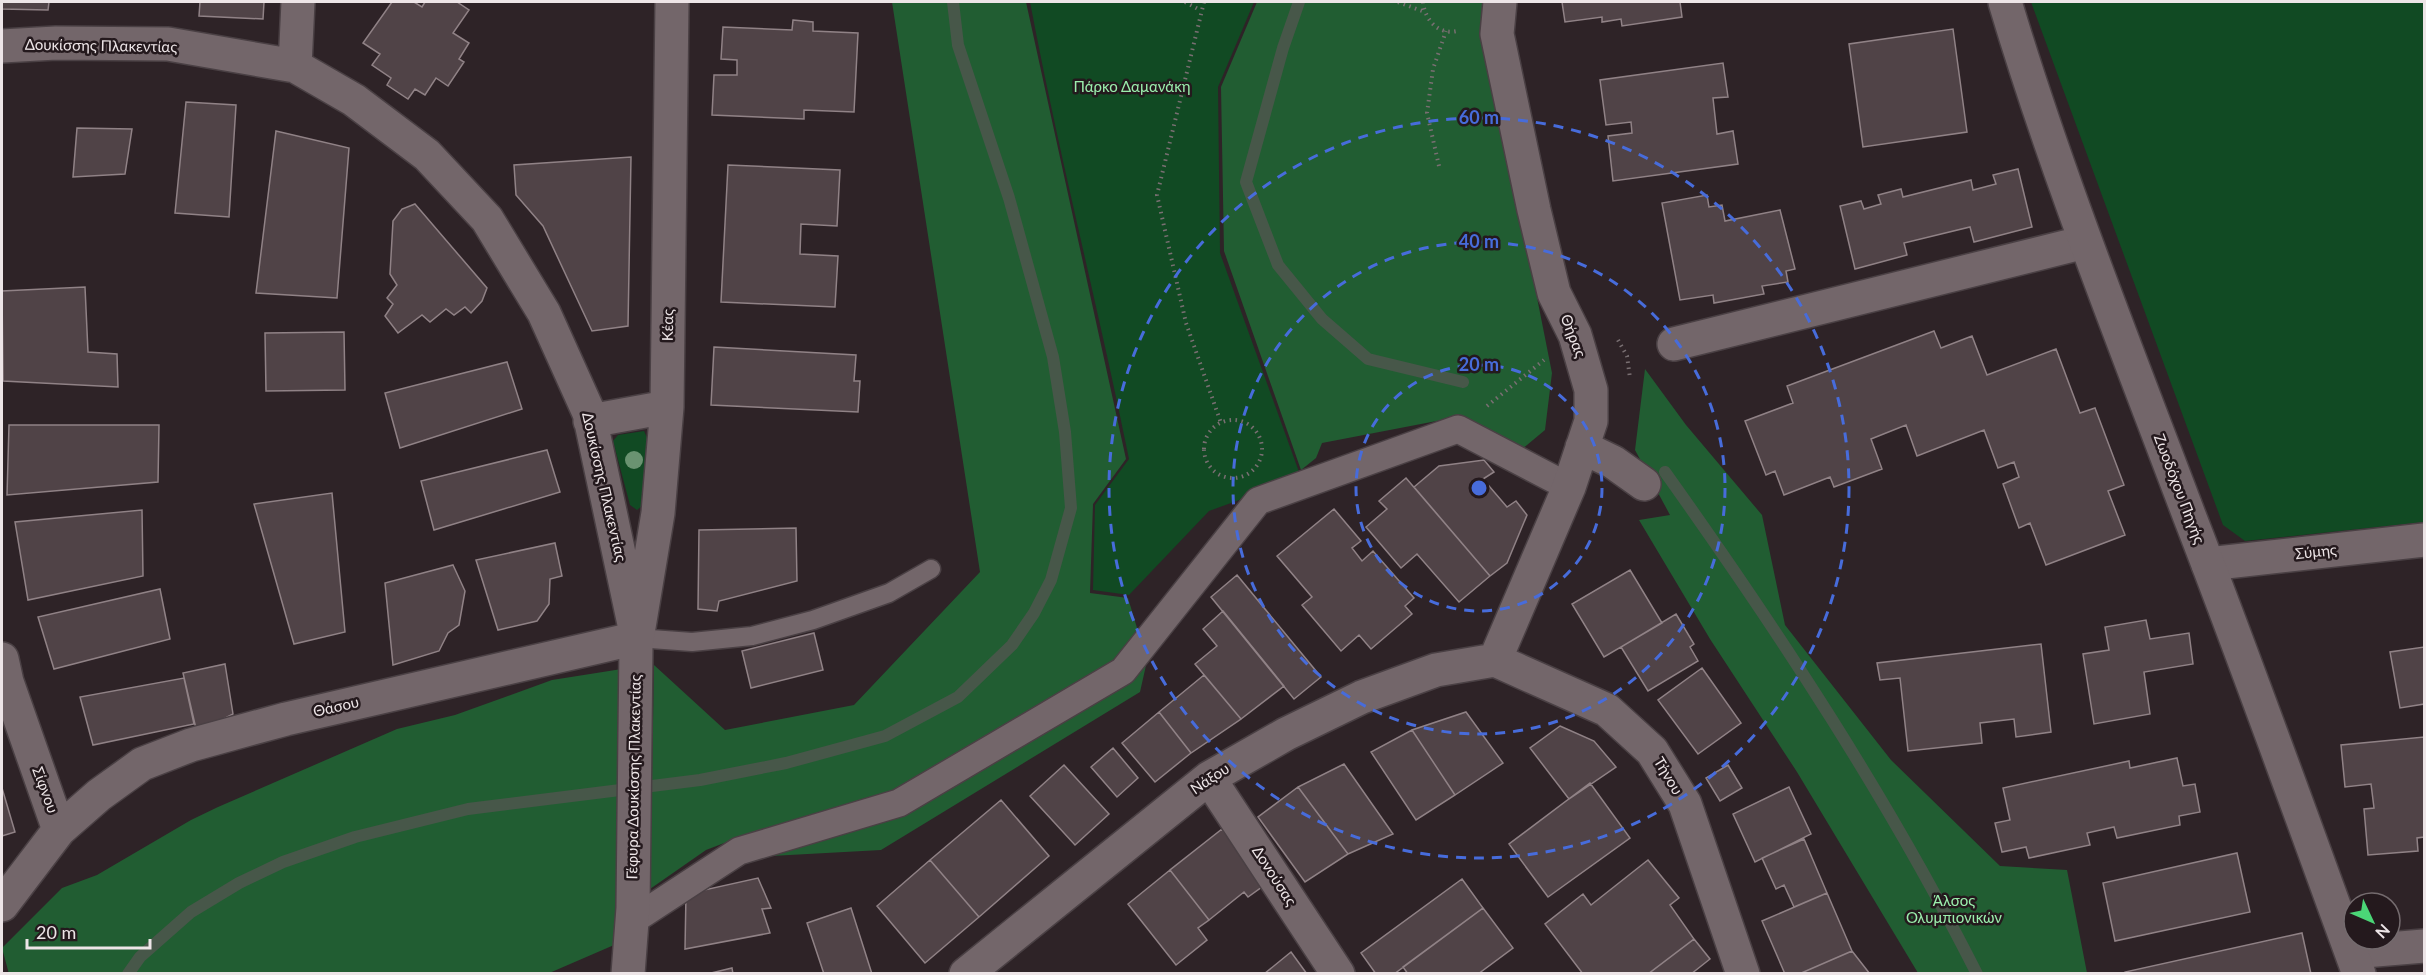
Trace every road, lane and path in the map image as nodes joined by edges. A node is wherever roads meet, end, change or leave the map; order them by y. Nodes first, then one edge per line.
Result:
1 (298, 2) edge
2 (672, 2) edge
3 (1185, 2) edge
4 (1204, 2) edge
5 (1398, 2) edge
6 (1423, 2) edge
7 (1500, 2) edge
8 (2005, 2) edge
9 (1200, 10) junction
10 (1425, 12) junction
11 (1464, 29) dead end
12 (1446, 31) junction
13 (2, 46) edge
14 (295, 66) junction
15 (1439, 166) dead end
16 (2085, 242) junction
17 (1575, 335) junction
18 (1674, 345) dead end
19 (667, 407) junction
20 (590, 421) junction
21 (1221, 423) junction
22 (1458, 429) junction
23 (1582, 447) junction
24 (1644, 484) dead end
25 (1569, 487) junction
26 (2424, 540) edge
27 (2208, 564) junction
28 (930, 569) dead end
29 (636, 641) junction
30 (2, 659) edge
31 (1496, 660) junction
32 (1209, 778) junction
33 (59, 830) junction
34 (2, 905) edge
35 (633, 915) junction
36 (2424, 946) edge
37 (2356, 963) edge
38 (628, 974) edge
39 (966, 974) edge
40 (1338, 974) edge
41 (1743, 974) edge

1 - 14 street
2 - 19 street, Κέας
3 - 9 path
4 - 9 path
5 - 10 path
6 - 10 path
7 - 17 street, Θήρας
8 - 16 street, Ζωοδόχου Πηγής
9 - 21 path
10 - 12 path
11 - 12 path
12 - 15 path
13 - 14 street, Δουκίσσης Πλακεντίας
14 - 20 street, Δουκίσσης Πλακεντίας
16 - 18 street
16 - 27 street, Ζωοδόχου Πηγής
17 - 22 path
17 - 23 street, Θήρας
19 - 20 street
19 - 29 street, Κέας
20 - 29 street, Δουκίσσης Πλακεντίας
21 - 21 path
22 - 25 street
22 - 35 street
23 - 24 street
23 - 25 street, Θήρας
25 - 31 street, Θήρας
26 - 27 street, Σύμης
27 - 37 street, Ζωοδόχου Πηγής
28 - 29 lane
29 - 33 street, Θάσου
29 - 35 street, Γέφυρα Δουκίσσης Πλακεντίας
30 - 33 street, Σίφνου
31 - 32 street, Νάξου
31 - 41 street, Τήνου
32 - 39 street, Νάξου
32 - 40 street, Δονούσας
33 - 34 street, Σίφνου
35 - 38 street
36 - 37 street

